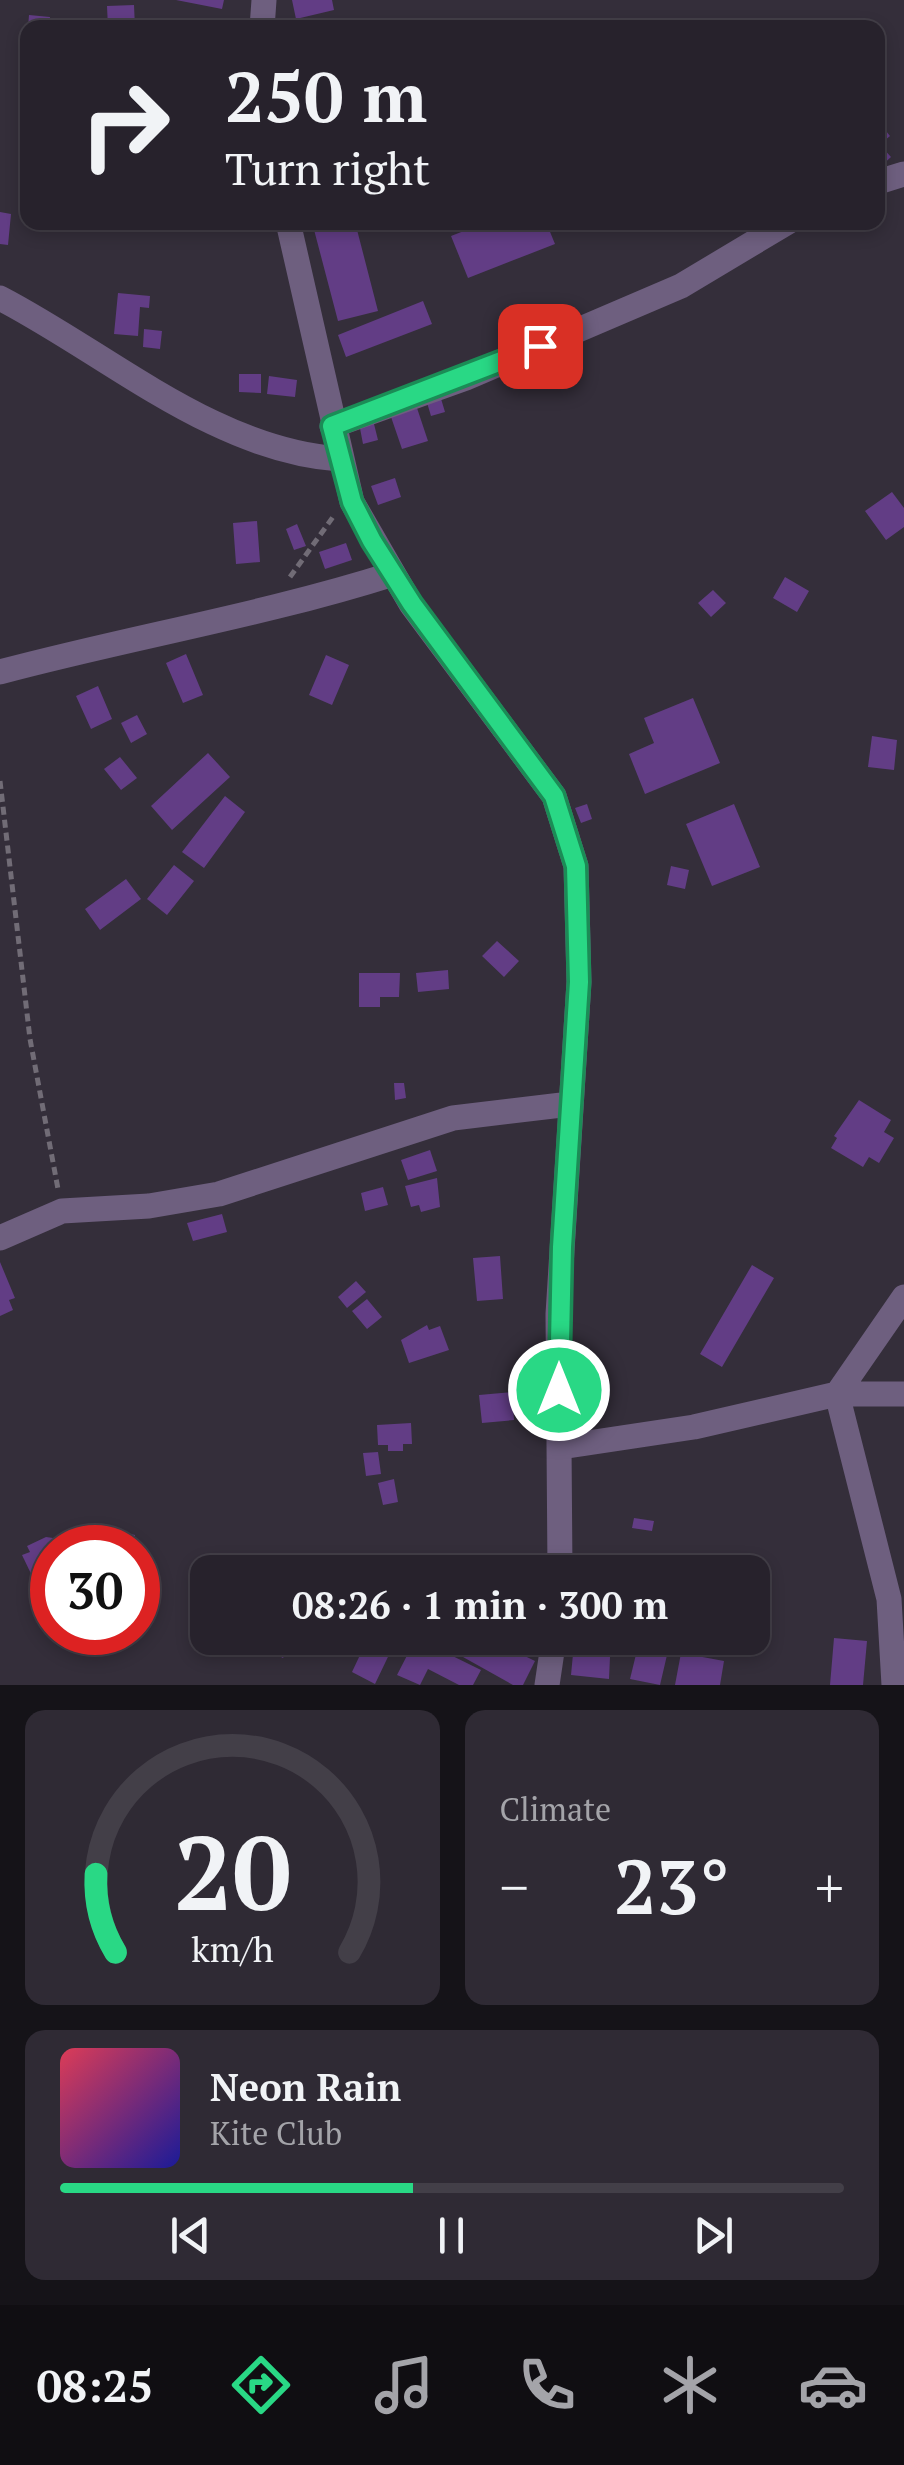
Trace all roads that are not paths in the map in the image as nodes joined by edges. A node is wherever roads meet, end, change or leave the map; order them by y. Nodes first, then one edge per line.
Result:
1 (290, 230) edge
2 (774, 230) edge
3 (0, 298) edge
4 (332, 426) junction
5 (339, 460) junction
6 (393, 574) junction
7 (0, 672) edge
8 (570, 1104) junction
9 (0, 1238) edge
10 (904, 1296) edge
11 (837, 1394) junction
12 (904, 1394) edge
13 (562, 1447) junction
14 (560, 1555) edge
15 (552, 1655) edge
16 (548, 1685) edge
17 (894, 1685) edge

1 - 4 street
2 - 4 street
3 - 5 street
4 - 5 street
5 - 6 street
6 - 7 street
6 - 8 street
8 - 9 street
8 - 13 street
10 - 11 street
11 - 12 street
11 - 13 street
11 - 17 street
13 - 14 street
15 - 16 street

